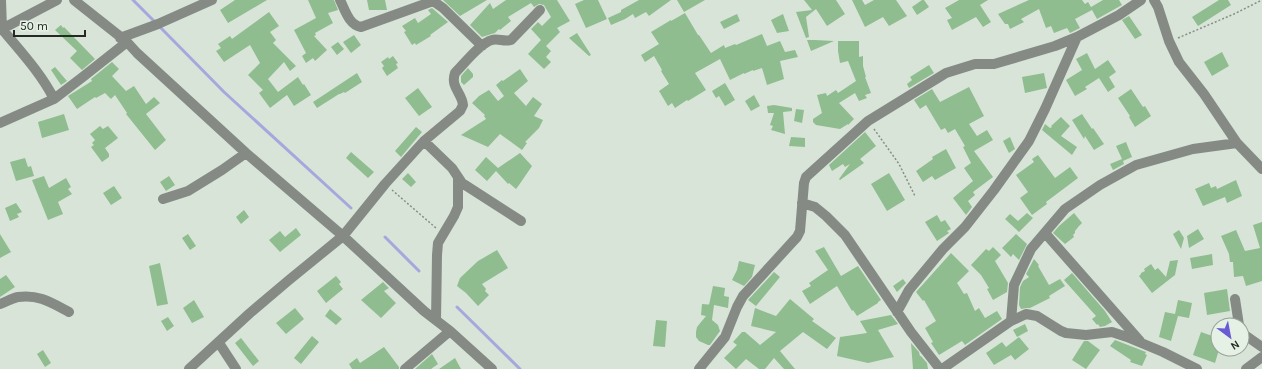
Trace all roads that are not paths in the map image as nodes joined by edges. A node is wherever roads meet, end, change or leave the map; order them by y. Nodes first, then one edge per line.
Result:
1 (1, 0) edge
2 (57, 0) edge
3 (74, 0) edge
4 (212, 0) edge
5 (340, 0) edge
6 (1141, 0) edge
7 (1154, 0) edge
8 (540, 10) dead end
9 (1, 29) edge
10 (1077, 37) junction
11 (124, 40) junction
12 (482, 46) junction
13 (54, 99) junction
14 (0, 123) edge
15 (424, 141) junction
16 (1237, 143) junction
17 (246, 153) junction
18 (1262, 169) edge
19 (458, 177) junction
20 (163, 200) dead end
21 (802, 203) junction
22 (521, 221) dead end
23 (1045, 233) junction
24 (343, 236) junction
25 (1235, 300) dead end
26 (0, 304) edge
27 (69, 312) dead end
28 (897, 312) junction
29 (1237, 317) edge
30 (436, 320) junction
31 (1011, 321) junction
32 (450, 331) junction
33 (1250, 339) edge
34 (220, 342) junction
35 (1142, 343) junction
36 (1262, 347) edge
37 (1262, 357) edge
38 (189, 369) edge
39 (236, 369) edge
40 (405, 369) edge
41 (492, 369) edge
42 (699, 369) edge
43 (941, 369) edge
44 (1197, 369) edge
45 (1246, 369) edge

1 - 9 street
2 - 9 street
3 - 11 street
4 - 11 street
5 - 12 street
6 - 10 street
7 - 16 street
8 - 12 street
9 - 13 street
10 - 21 street
10 - 28 street
11 - 13 street
11 - 17 street
12 - 15 street
13 - 14 street
15 - 19 street
15 - 24 street
16 - 18 street
16 - 23 street
17 - 20 street
17 - 24 street
19 - 22 street
19 - 30 street
21 - 28 street
21 - 42 street
23 - 31 street
23 - 35 street
24 - 30 street
24 - 34 street
25 - 29 street
26 - 27 street
28 - 43 street
30 - 32 street
31 - 35 street
31 - 43 street
32 - 40 street
32 - 41 street
33 - 36 street
34 - 38 street
34 - 39 street
35 - 44 street
37 - 45 street

